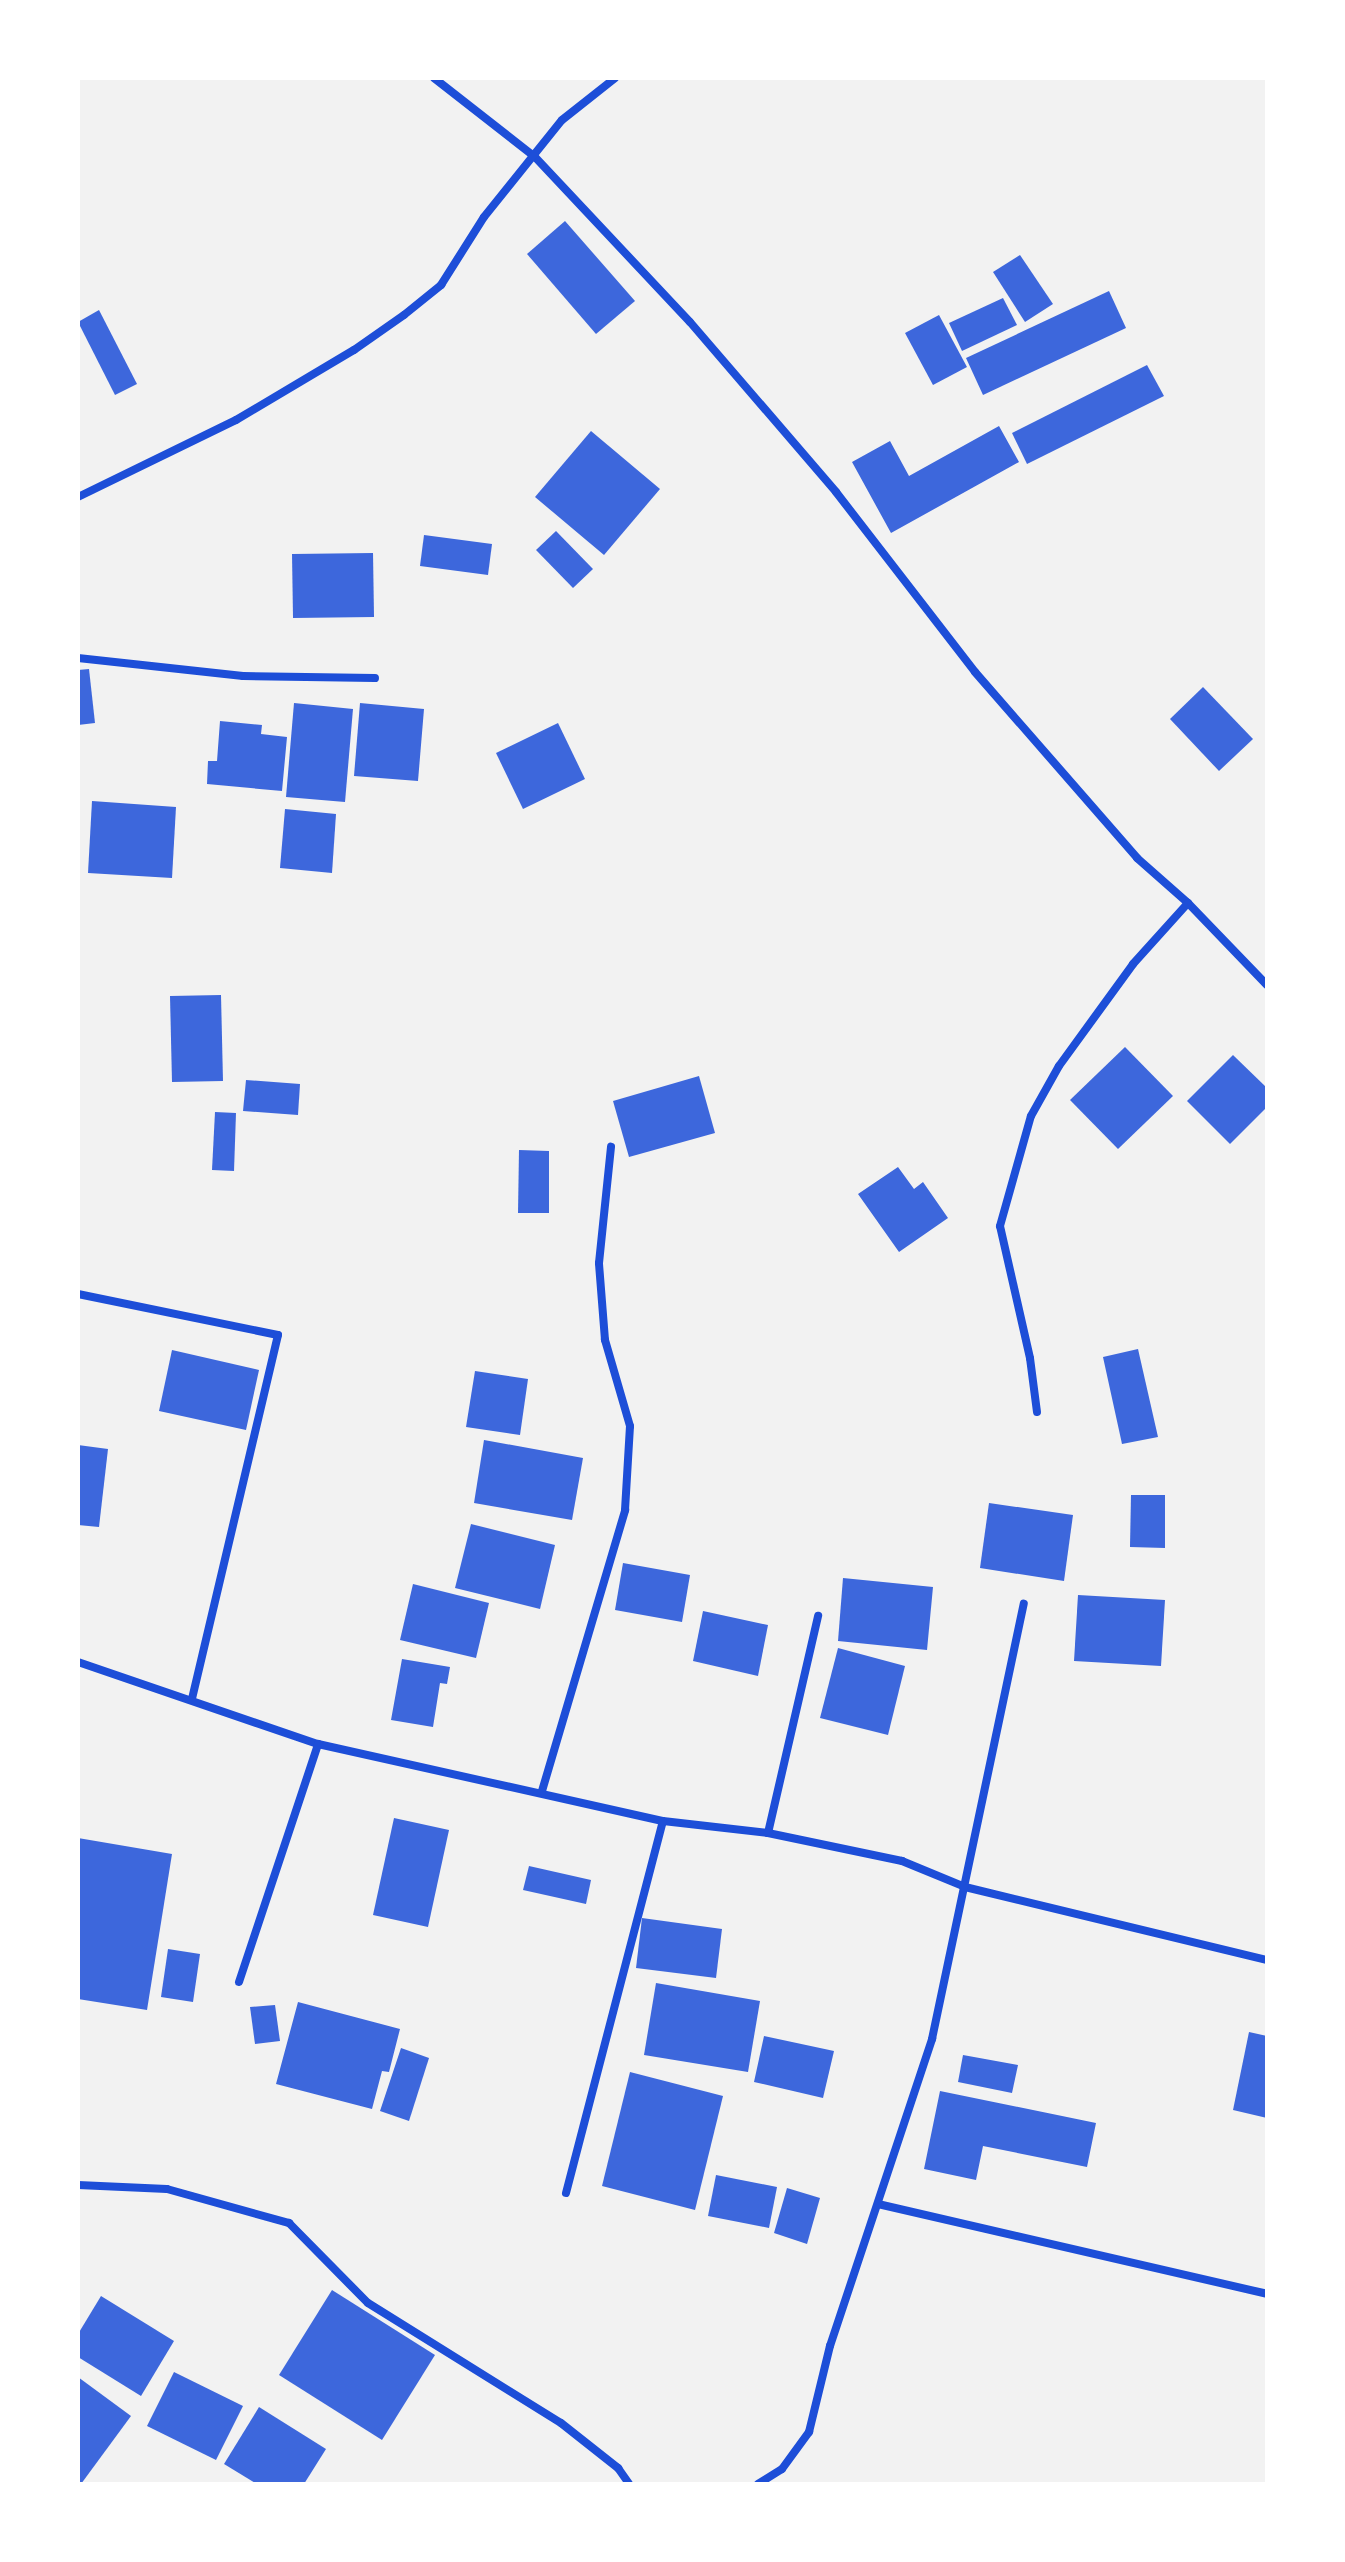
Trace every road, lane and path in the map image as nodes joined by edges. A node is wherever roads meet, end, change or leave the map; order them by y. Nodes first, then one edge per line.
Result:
1 (434, 78) edge
2 (615, 78) edge
3 (535, 157) junction
4 (78, 497) edge
5 (78, 658) edge
6 (375, 678) dead end
7 (1188, 903) junction
8 (1267, 985) edge
9 (611, 1147) dead end
10 (78, 1294) edge
11 (1037, 1412) dead end
12 (1024, 1604) dead end
13 (818, 1616) dead end
14 (78, 1662) edge
15 (192, 1700) junction
16 (318, 1744) junction
17 (542, 1791) junction
18 (663, 1821) junction
19 (768, 1833) junction
20 (965, 1887) junction
21 (1267, 1960) edge
22 (239, 1982) dead end
23 (78, 2185) edge
24 (566, 2193) dead end
25 (878, 2204) junction
26 (1267, 2294) edge
27 (629, 2484) edge
28 (758, 2484) edge

1 - 3 street
2 - 3 street
3 - 4 street
3 - 7 street
5 - 6 street
7 - 8 street
7 - 11 street
9 - 17 street
10 - 15 street
12 - 20 street
13 - 19 street
14 - 15 street
15 - 16 street
16 - 17 street
16 - 22 street
17 - 18 street
18 - 19 street
18 - 24 street
19 - 20 street
20 - 21 street
20 - 25 street
23 - 27 street
25 - 26 street
25 - 28 street

